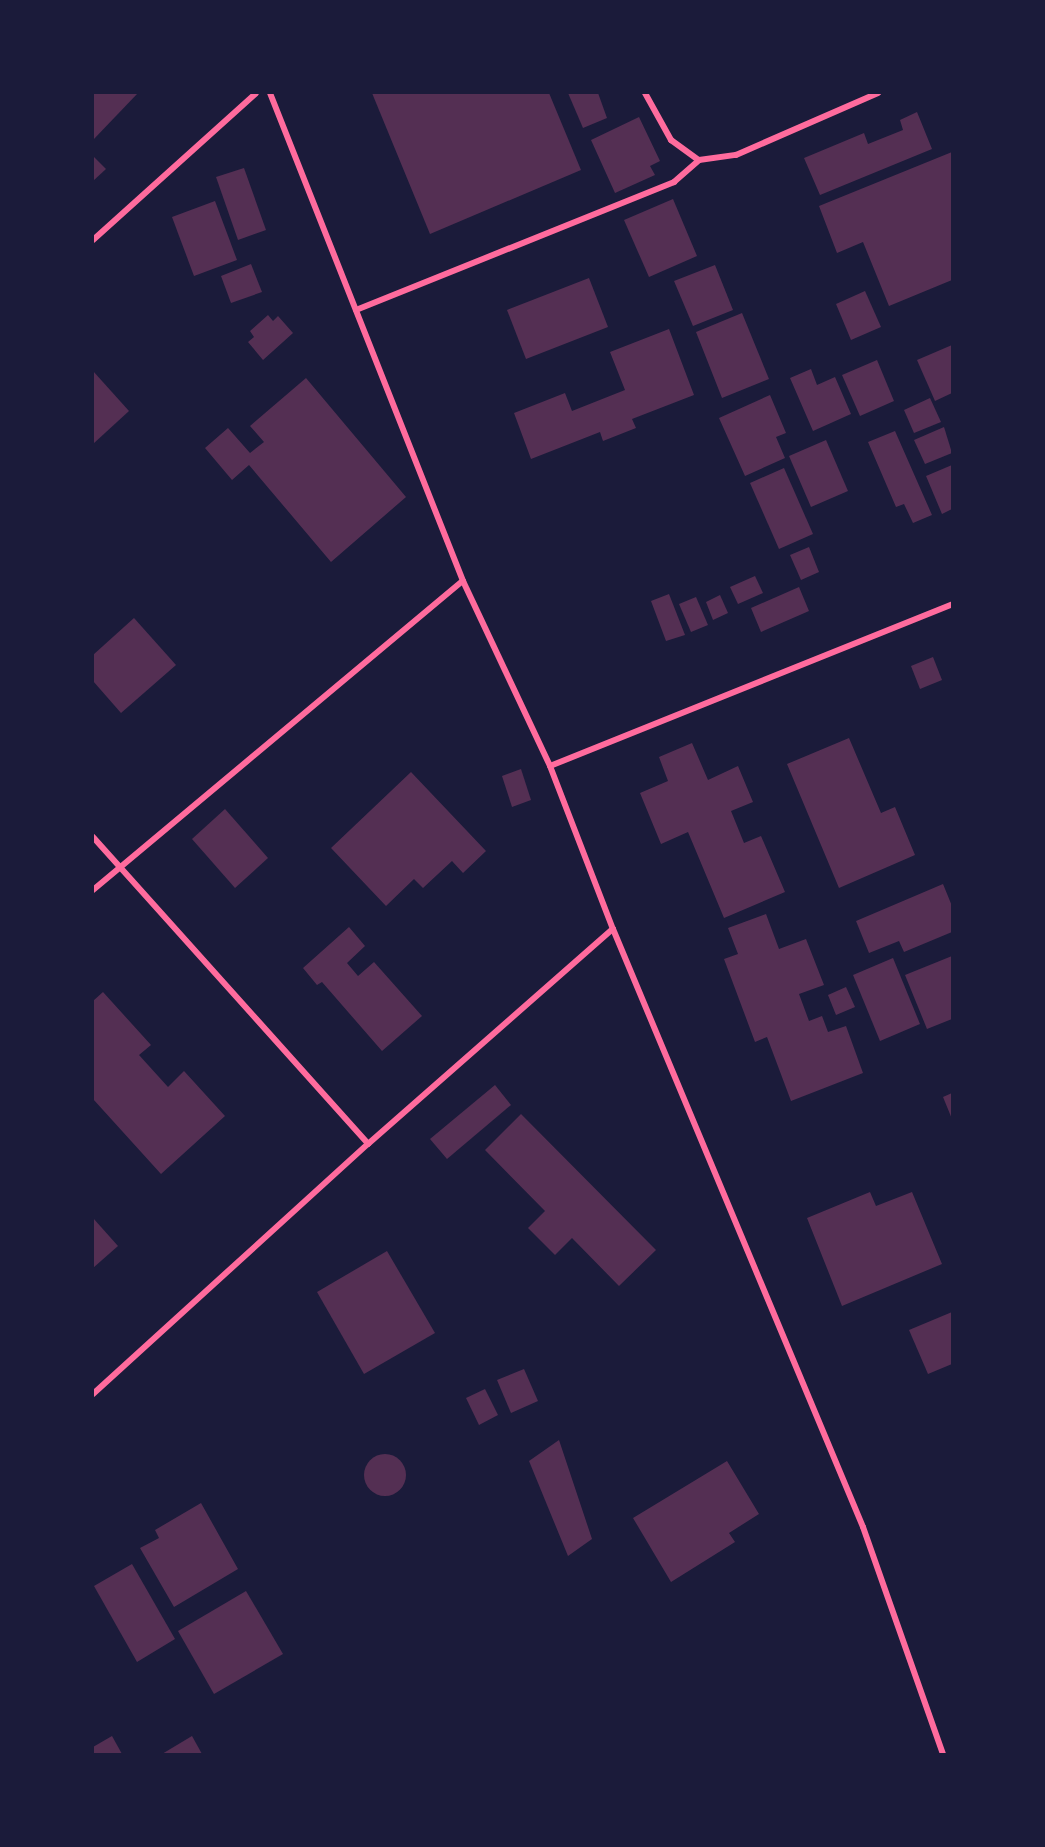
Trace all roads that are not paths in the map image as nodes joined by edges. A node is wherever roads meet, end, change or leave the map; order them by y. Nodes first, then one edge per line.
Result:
1 (256, 93) edge
2 (270, 93) edge
3 (645, 93) edge
4 (878, 93) edge
5 (699, 160) junction
6 (93, 240) edge
7 (356, 310) junction
8 (463, 580) junction
9 (952, 604) edge
10 (550, 766) junction
11 (93, 837) edge
12 (120, 867) junction
13 (93, 890) edge
14 (613, 929) junction
15 (368, 1144) junction
16 (93, 1394) edge
17 (943, 1754) edge

1 - 6 street
2 - 7 street
3 - 5 street
4 - 5 street
5 - 7 street
7 - 8 street
8 - 10 street
8 - 12 street
9 - 10 street
10 - 14 street
11 - 12 street
12 - 13 street
12 - 15 street
14 - 15 street
14 - 17 street
15 - 16 street

